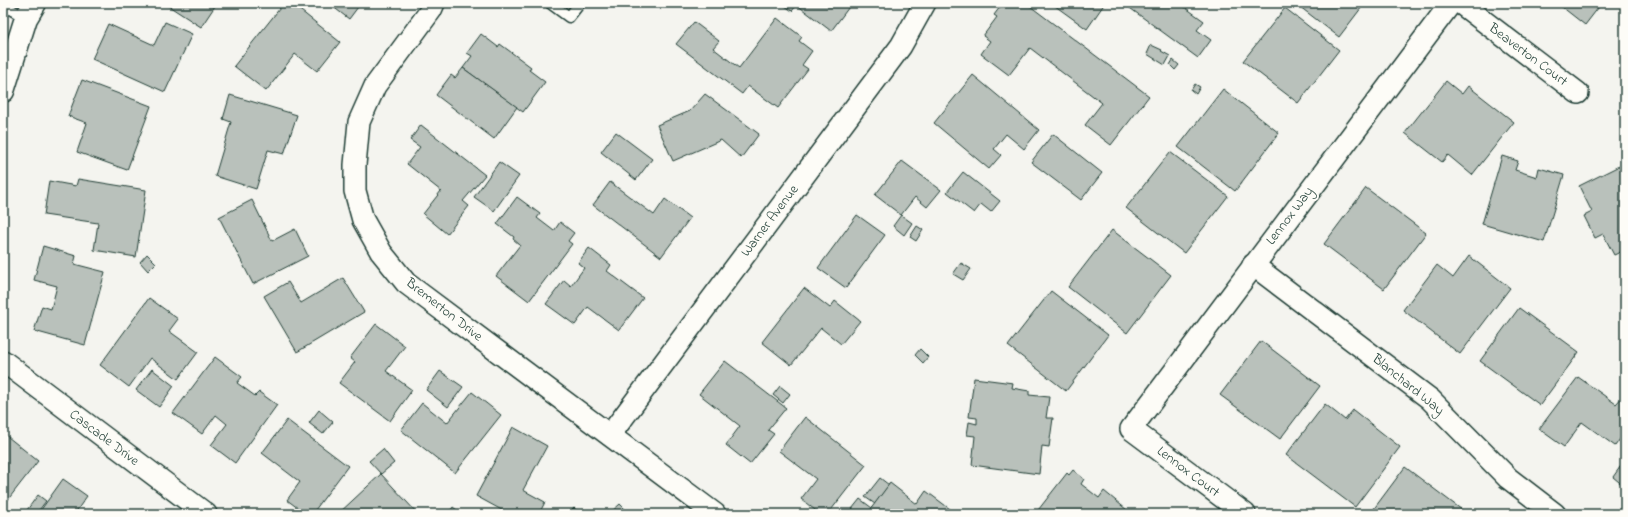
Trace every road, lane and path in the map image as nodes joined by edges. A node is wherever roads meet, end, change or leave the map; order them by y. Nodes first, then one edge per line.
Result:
1 (434, 3) edge
2 (550, 3) edge
3 (580, 3) edge
4 (924, 3) edge
5 (1451, 3) edge
6 (1460, 3) edge
7 (3, 5) edge
8 (30, 11) edge
9 (3, 91) edge
10 (1578, 93) dead end
11 (1253, 265) junction
12 (3, 361) edge
13 (1131, 429) joint
14 (610, 435) junction
15 (206, 514) edge
16 (715, 514) edge
17 (1245, 514) edge
18 (1555, 514) edge

1 - 14 street, Bremerton Drive
2 - 3 lane
4 - 14 street, Warner Avenue
5 - 11 street, Lennox Way
6 - 10 street, Beaverton Court
7 - 8 lane
8 - 9 main road
11 - 13 street, Lennox Way
11 - 18 street, Blanchard Way
12 - 15 street, Cascade Drive
13 - 17 street, Lennox Court
14 - 16 street, Bremerton Drive

